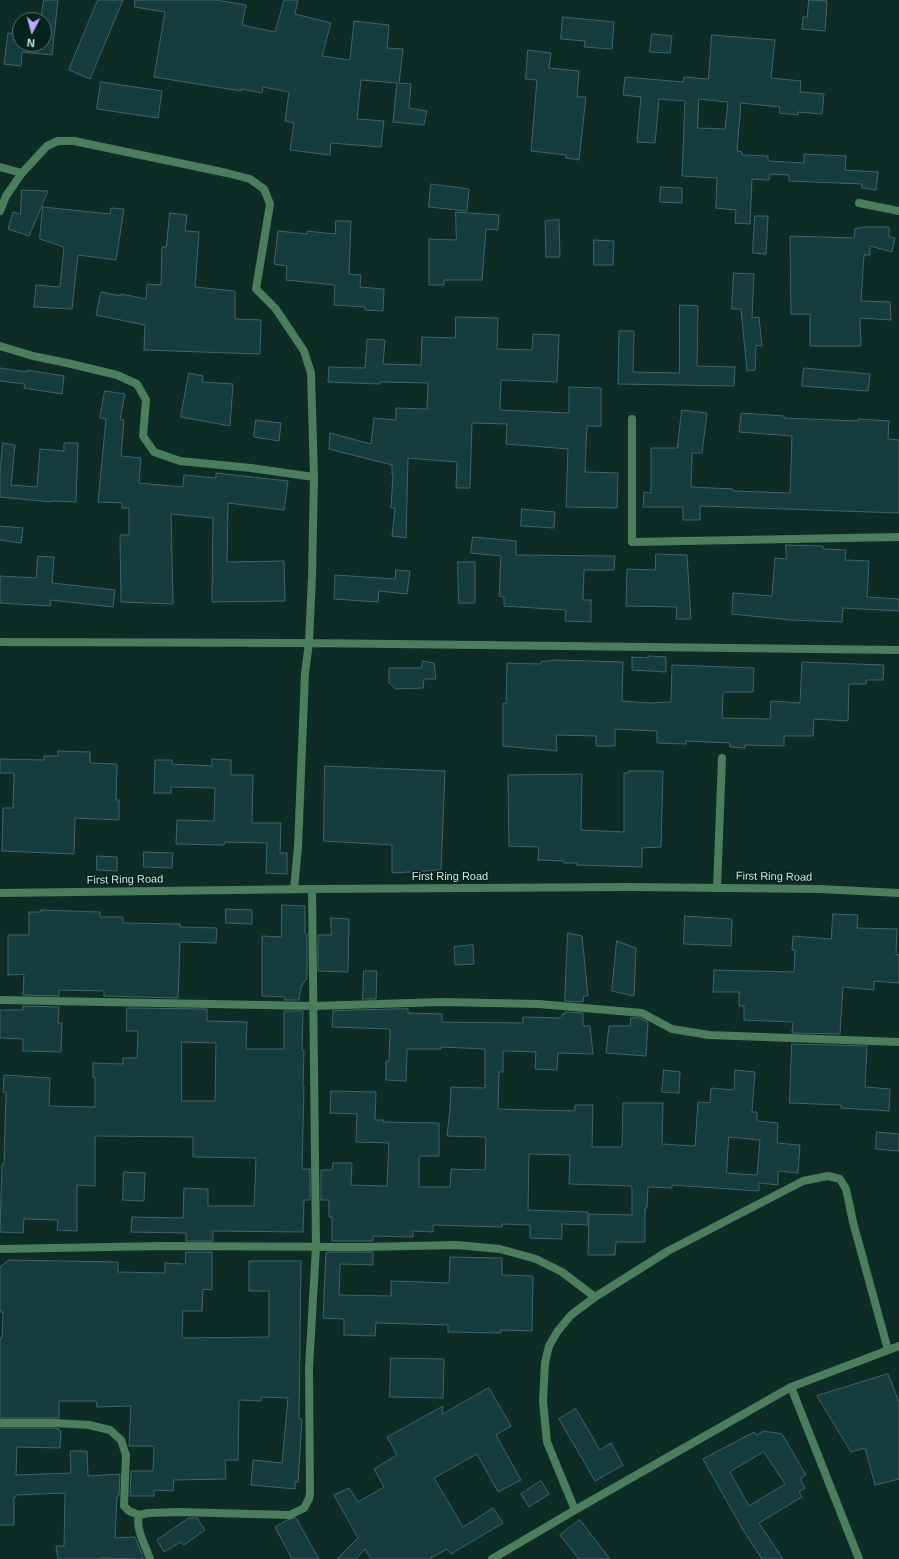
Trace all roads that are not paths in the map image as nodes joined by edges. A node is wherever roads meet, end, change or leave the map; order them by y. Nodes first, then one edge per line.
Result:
1 (0, 167) edge
2 (22, 173) junction
3 (858, 203) dead end
4 (0, 211) edge
5 (899, 211) edge
6 (0, 346) edge
7 (632, 419) dead end
8 (314, 477) junction
9 (899, 537) edge
10 (0, 642) edge
11 (309, 643) junction
12 (899, 650) edge
13 (722, 758) dead end
14 (717, 888) junction
15 (294, 889) junction
16 (312, 889) junction
17 (0, 893) edge
18 (899, 893) edge
19 (0, 1000) edge
20 (314, 1006) junction
21 (899, 1042) edge
22 (316, 1246) junction
23 (0, 1249) edge
24 (595, 1297) junction
25 (899, 1346) edge
26 (888, 1350) junction
27 (792, 1387) junction
28 (0, 1423) edge
29 (575, 1510) junction
30 (139, 1515) junction
31 (150, 1559) edge
32 (492, 1559) edge
33 (859, 1559) edge

1 - 2 street
2 - 4 street
2 - 8 street
3 - 5 street
6 - 8 street
7 - 9 street
8 - 11 street
10 - 11 street
11 - 12 street
11 - 15 street
13 - 14 street
14 - 16 street, First Ring Road
14 - 18 street, First Ring Road
15 - 16 street, First Ring Road
15 - 17 street, First Ring Road
16 - 20 street
19 - 20 street
20 - 21 street
20 - 22 street
22 - 23 street
22 - 24 street
22 - 30 street
24 - 26 street
24 - 29 street
25 - 26 street
26 - 27 street
27 - 29 street
27 - 33 street
28 - 30 street
29 - 32 street
30 - 31 street

